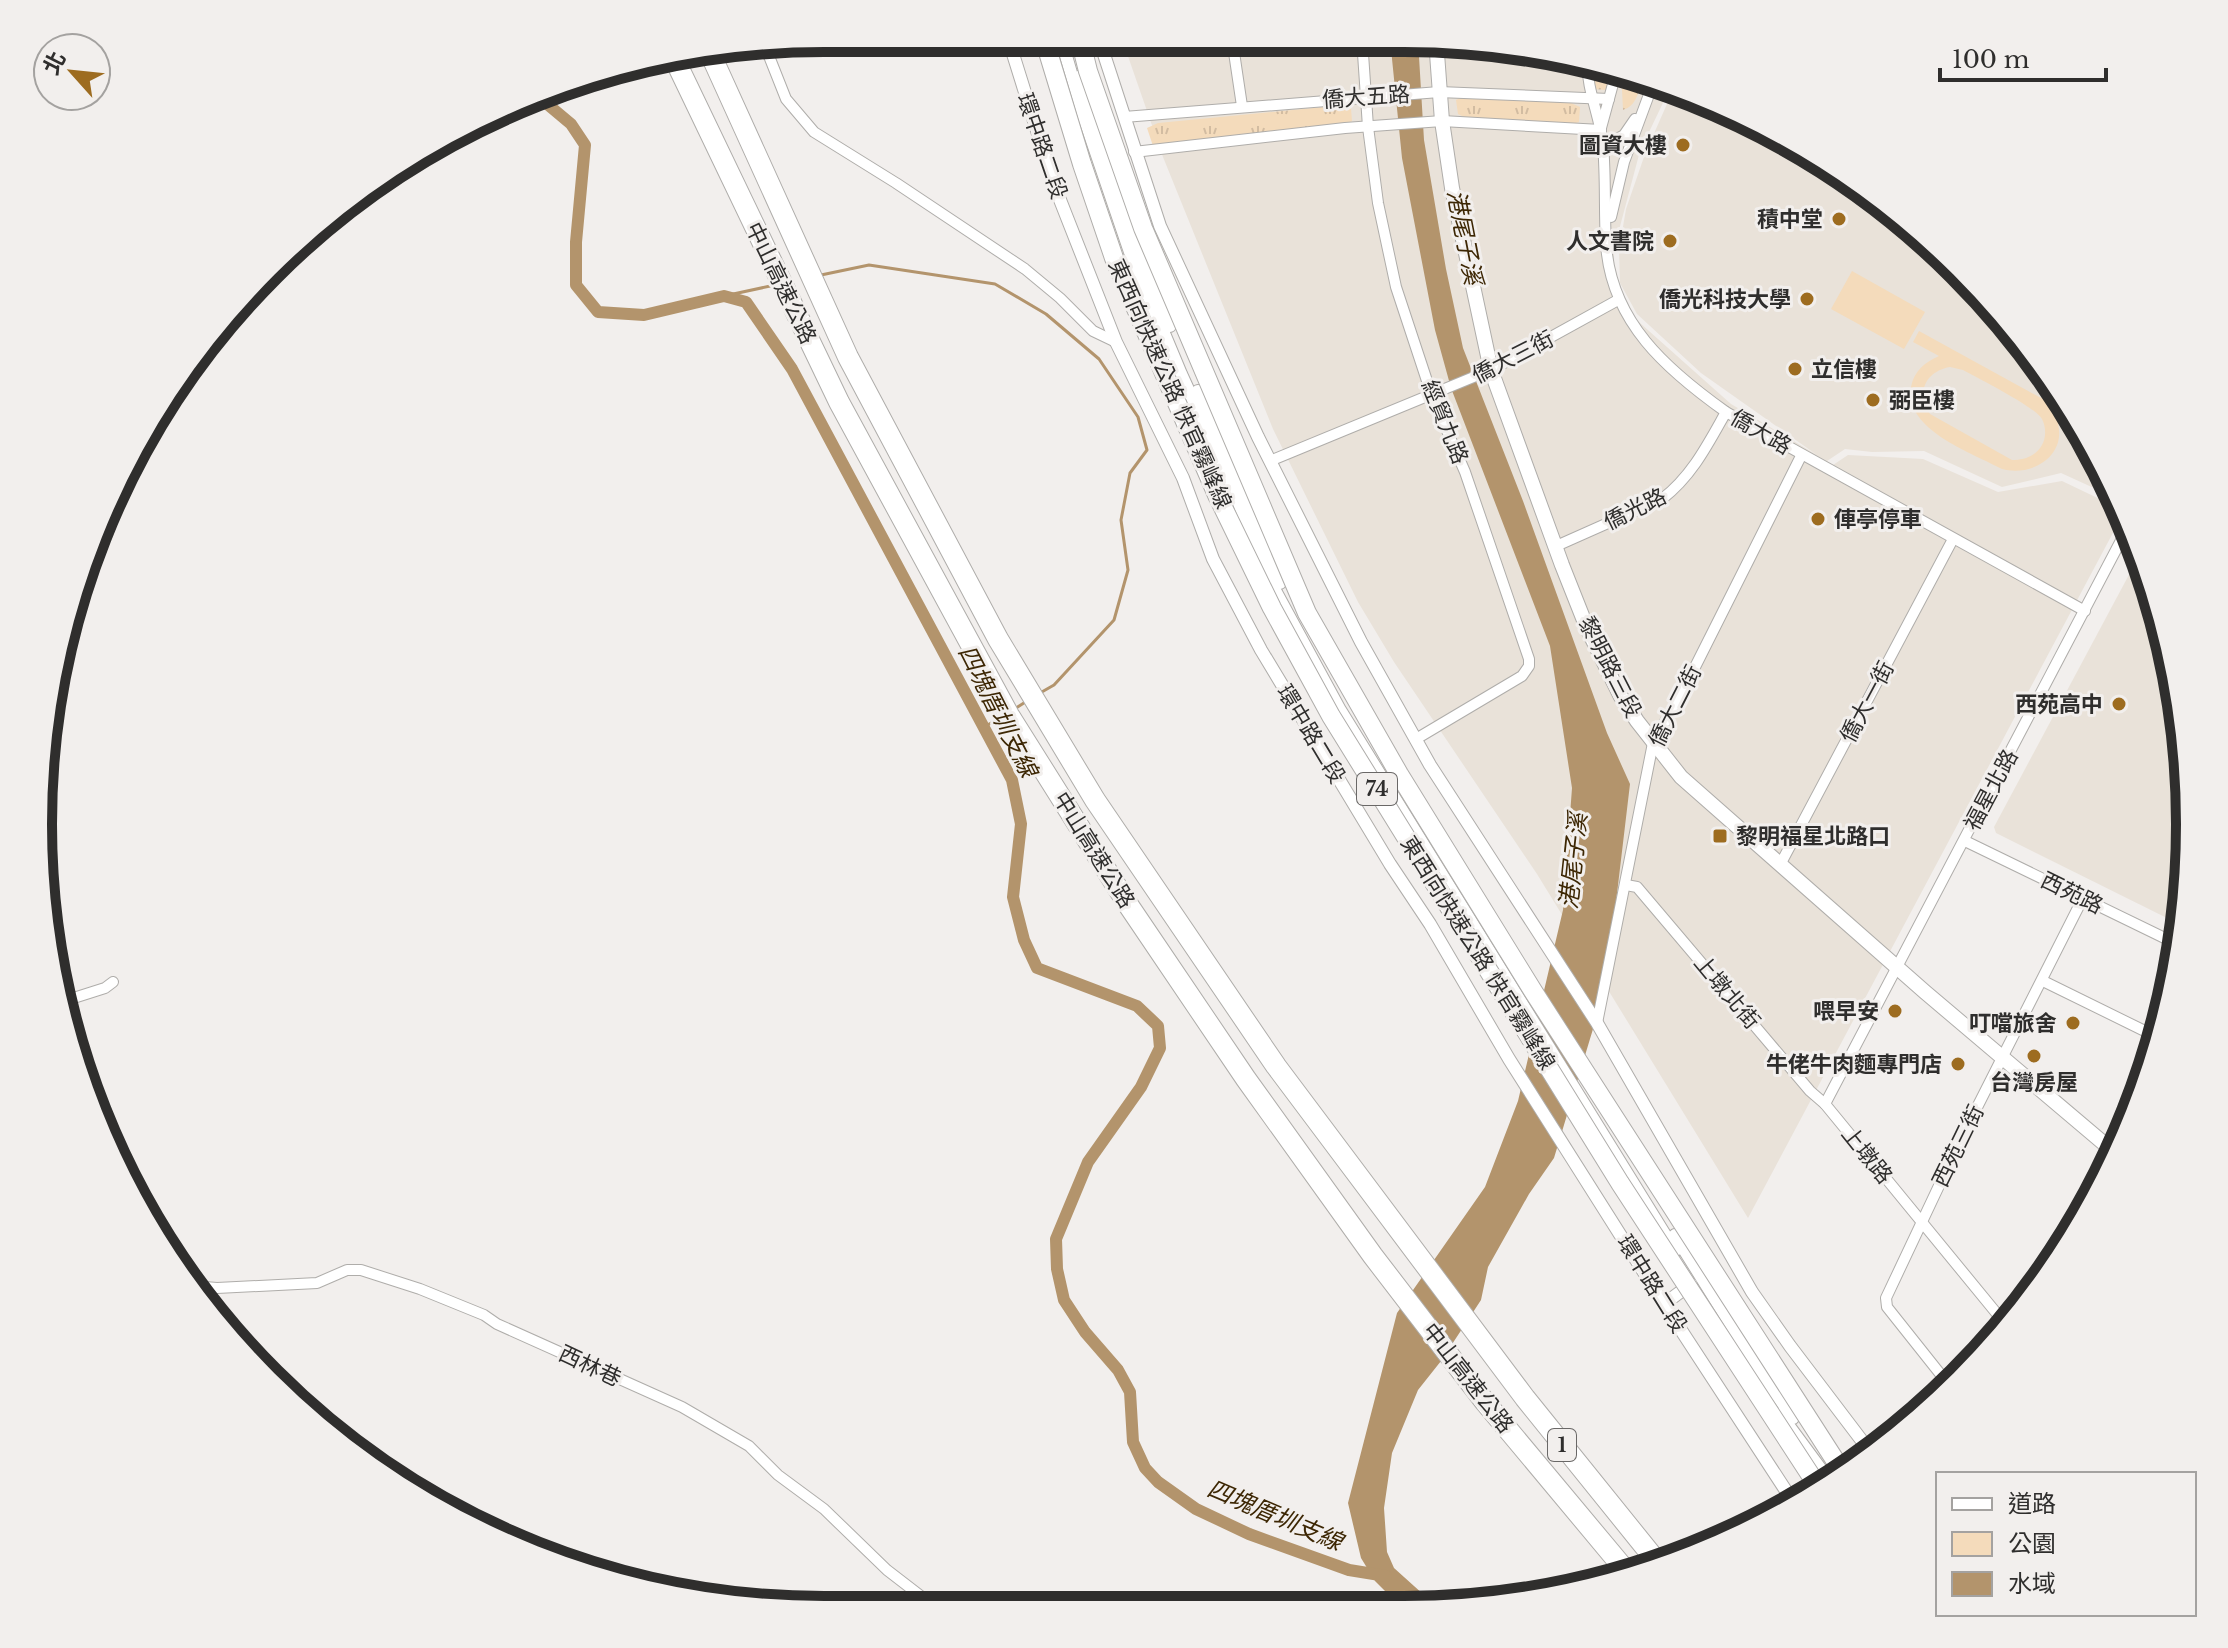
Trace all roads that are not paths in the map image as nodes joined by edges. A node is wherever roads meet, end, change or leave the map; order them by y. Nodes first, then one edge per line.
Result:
1 (1012, 52) edge
2 (1048, 52) edge
3 (1065, 52) edge
4 (1073, 52) edge
5 (1083, 52) edge
6 (1103, 52) edge
7 (1234, 52) edge
8 (1363, 52) edge
9 (1437, 53) edge
10 (768, 55) edge
11 (713, 61) edge
12 (678, 66) edge
13 (1587, 74) edge
14 (1611, 80) edge
15 (1439, 92) junction
16 (1649, 92) edge
17 (1367, 97) junction
18 (1591, 98) junction
19 (1609, 99) junction
20 (1644, 103) junction
21 (1242, 106) junction
22 (1124, 117) junction
23 (1442, 121) junction
24 (1368, 127) junction
25 (1601, 130) junction
26 (1603, 147) junction
27 (1134, 152) junction
28 (1606, 247) junction
29 (1618, 300) junction
30 (1116, 342) junction
31 (1491, 370) junction
32 (1437, 394) junction
33 (1726, 412) junction
34 (1801, 456) junction
35 (1270, 461) junction
36 (1953, 539) junction
37 (2121, 540) edge
38 (1554, 547) junction
39 (2085, 611) junction
40 (1416, 739) junction
41 (1653, 743) junction
42 (1965, 841) junction
43 (1780, 865) junction
44 (1626, 885) junction
45 (2083, 898) junction
46 (2167, 939) edge
47 (1898, 968) junction
48 (2043, 981) junction
49 (113, 982) dead end
50 (72, 998) edge
51 (1597, 1023) junction
52 (2147, 1032) edge
53 (2003, 1058) junction
54 (1825, 1104) junction
55 (2105, 1145) edge
56 (1922, 1222) junction
57 (1731, 1258) junction
58 (1698, 1280) junction
59 (207, 1287) edge
60 (1664, 1304) junction
61 (1998, 1315) edge
62 (1943, 1377) edge
63 (1864, 1443) edge
64 (1837, 1463) edge
65 (1829, 1468) edge
66 (1823, 1472) edge
67 (1813, 1479) edge
68 (1788, 1494) edge
69 (1652, 1555) edge
70 (1621, 1565) edge
71 (921, 1596) edge

1 - 30 street, 環中路二段
2 - 67 highway, 東西向快速公路 快官霧峰線 / 74, bridge
3 - 58 street, 環中路二段
4 - 58 street, 環中路二段
5 - 64 highway, 東西向快速公路 快官霧峰線 / 74, bridge
6 - 22 street
7 - 21 street
8 - 17 street, 經貿九路
9 - 15 main road, 黎明路三段
10 - 30 street
11 - 69 highway, 中山高速公路 / 1
12 - 70 highway, 中山高速公路 / 1
13 - 18 street, 僑大路
14 - 19 street, 僑大路
15 - 17 street, 僑大五路
15 - 18 street, 僑大五路
15 - 23 main road, 黎明路三段
16 - 20 street
17 - 21 street, 僑大五路
17 - 24 street, 經貿九路
18 - 19 street, 僑大五路
18 - 25 street, 僑大路
19 - 25 street, 僑大路
20 - 26 street
20 - 28 street
21 - 22 street, 僑大五路
22 - 27 street
23 - 24 street, 僑大五路
23 - 25 street, 僑大五路
23 - 31 main road, 黎明路三段
24 - 27 street, 僑大五路
24 - 32 street, 經貿九路
25 - 26 street, 僑大路
26 - 28 street, 僑大路
27 - 35 street
28 - 29 street, 僑大路
29 - 31 street, 僑大三街
29 - 33 street, 僑大路
30 - 60 street, 環中路二段
31 - 32 street, 僑大三街
31 - 38 main road, 黎明路三段
32 - 35 street, 僑大三街
32 - 40 street, 經貿九路
33 - 34 street, 僑大路
33 - 38 street, 僑光路
34 - 36 street, 僑大路
34 - 41 street, 僑大二街
35 - 40 street
36 - 39 street, 僑大路
36 - 43 street, 僑大一街
37 - 39 street, 福星北路
38 - 41 main road, 黎明路三段
39 - 42 street, 福星北路
40 - 51 street
41 - 43 main road, 黎明路三段
41 - 44 street, 僑大二街
42 - 45 street, 西苑路
42 - 47 street, 福星北路
43 - 47 main road, 黎明路三段
44 - 51 street, 僑大二街
44 - 54 street, 上墩北街
45 - 46 street, 西苑路
45 - 48 street, 西苑三街
47 - 53 main road, 黎明路三段
47 - 54 street, 上墩路
48 - 52 street
48 - 53 street, 西苑三街
49 - 50 street
51 - 57 street
53 - 55 main road, 黎明路三段
53 - 56 street, 西苑三街
54 - 56 street, 上墩路
56 - 61 street, 上墩路
56 - 62 street, 西苑三街
57 - 58 street
57 - 63 street
58 - 60 street
58 - 65 street, 環中路二段
58 - 66 street, 環中路二段
59 - 71 street, 西林巷
60 - 68 street, 環中路二段

